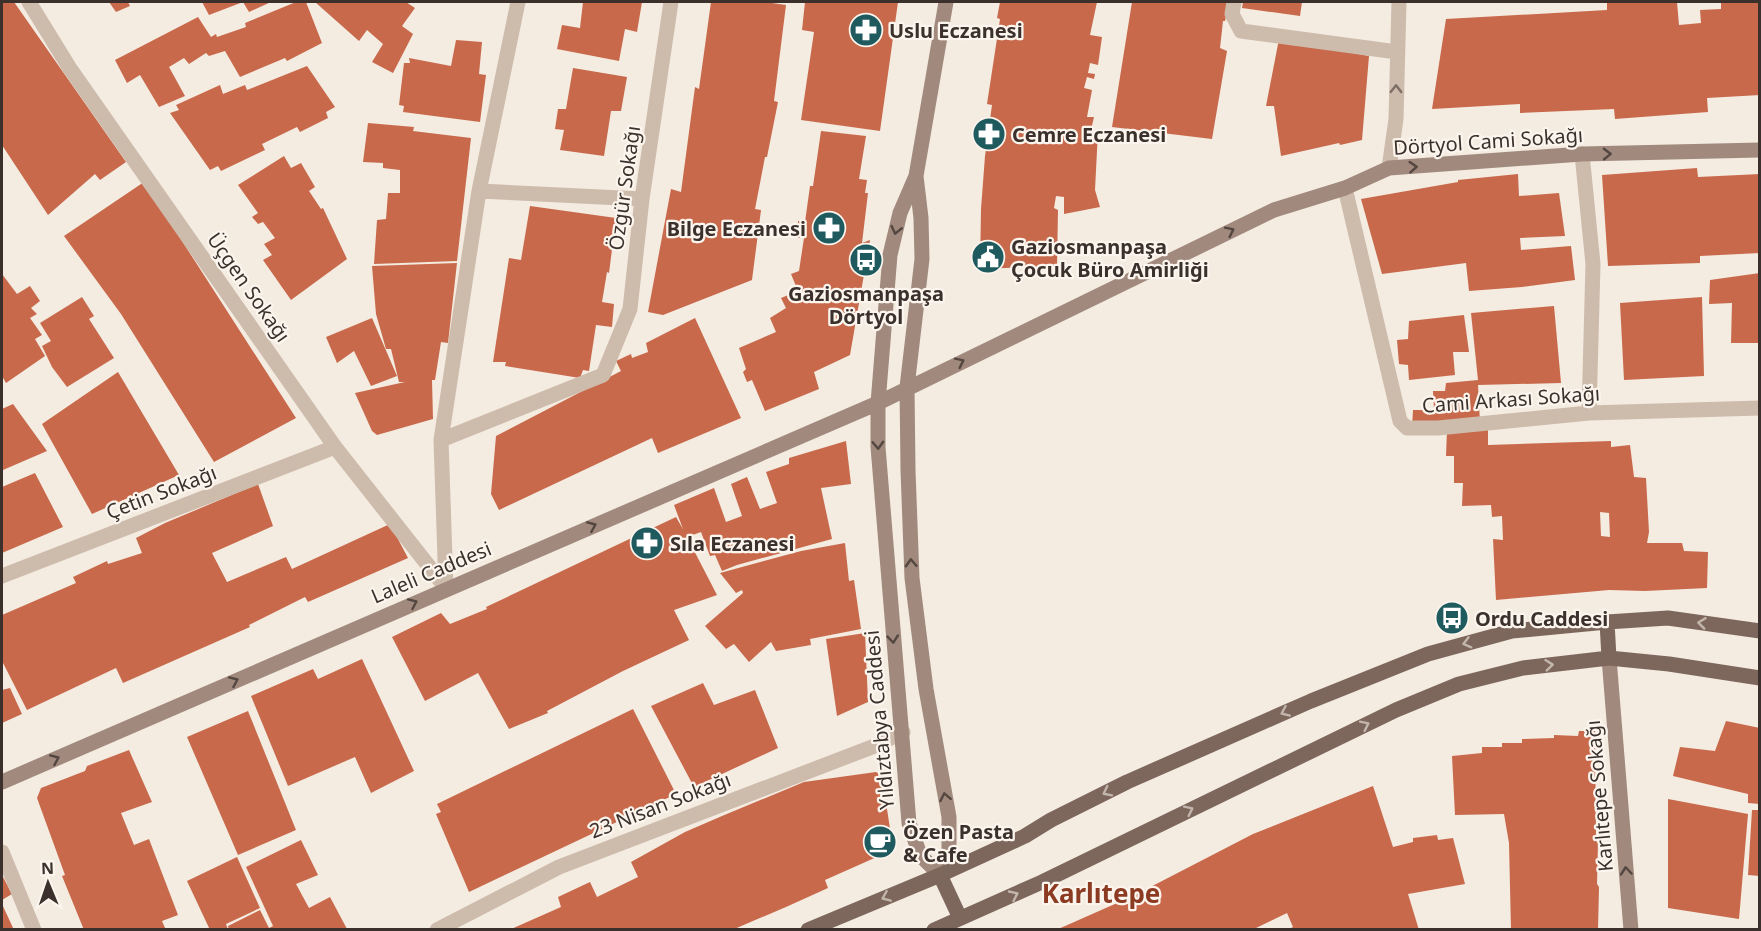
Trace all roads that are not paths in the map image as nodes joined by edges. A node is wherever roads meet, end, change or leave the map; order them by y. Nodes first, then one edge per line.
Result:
1 (29, 2) edge
2 (518, 2) edge
3 (672, 2) edge
4 (946, 2) edge
5 (1234, 2) edge
6 (1399, 2) edge
7 (1397, 52) junction
8 (1760, 150) edge
9 (1582, 154) junction
10 (1389, 168) junction
11 (916, 176) junction
12 (1345, 189) junction
13 (478, 191) junction
14 (642, 199) junction
15 (907, 387) junction
16 (878, 403) junction
17 (1760, 408) edge
18 (1589, 414) junction
19 (441, 440) junction
20 (335, 447) junction
21 (2, 576) edge
22 (446, 588) junction
23 (1607, 622) junction
24 (1760, 631) edge
25 (1609, 658) junction
26 (1760, 678) edge
27 (903, 732) junction
28 (2, 782) edge
29 (2, 852) edge
30 (940, 875) junction
31 (960, 918) junction
32 (34, 930) edge
33 (437, 930) edge
34 (808, 930) edge
35 (934, 930) edge
36 (1631, 930) edge

1 - 20 street, Üçgen Sokağı
2 - 13 street
3 - 14 street, Özgür Sokağı
4 - 11 street, Yıldıztabya Caddesi
5 - 7 street
6 - 7 street
10 -> 7 street
9 -> 8 street, Dörtyol Cami Sokağı
10 -> 9 street, Dörtyol Cami Sokağı
9 - 18 street
10 - 12 street, Dörtyol Cami Sokağı
11 - 15 street, Yıldıztabya Caddesi
11 -> 16 street, Yıldıztabya Caddesi
15 -> 12 street, Dörtyol Cami Sokağı
12 - 18 street, Cami Arkası Sokağı
13 - 14 street
13 - 19 street
14 - 19 street, Özgür Sokağı
15 - 16 street, Laleli Caddesi
30 -> 15 street, Yıldıztabya Caddesi
22 -> 16 street, Laleli Caddesi
16 -> 27 street, Yıldıztabya Caddesi
17 - 18 street, Cami Arkası Sokağı
19 - 22 street
20 - 21 street, Çetin Sokağı
20 - 22 street, Üçgen Sokağı
28 -> 22 street, Laleli Caddesi
24 -> 23 main road
23 - 25 main road
23 -> 30 main road
25 - 26 main road
31 -> 25 main road
36 -> 25 street, Karlıtepe Sokağı
27 - 30 street, Yıldıztabya Caddesi
27 - 33 street, 23 Nisan Sokağı
29 - 32 street
30 - 31 main road
30 -> 34 main road
31 - 35 main road

